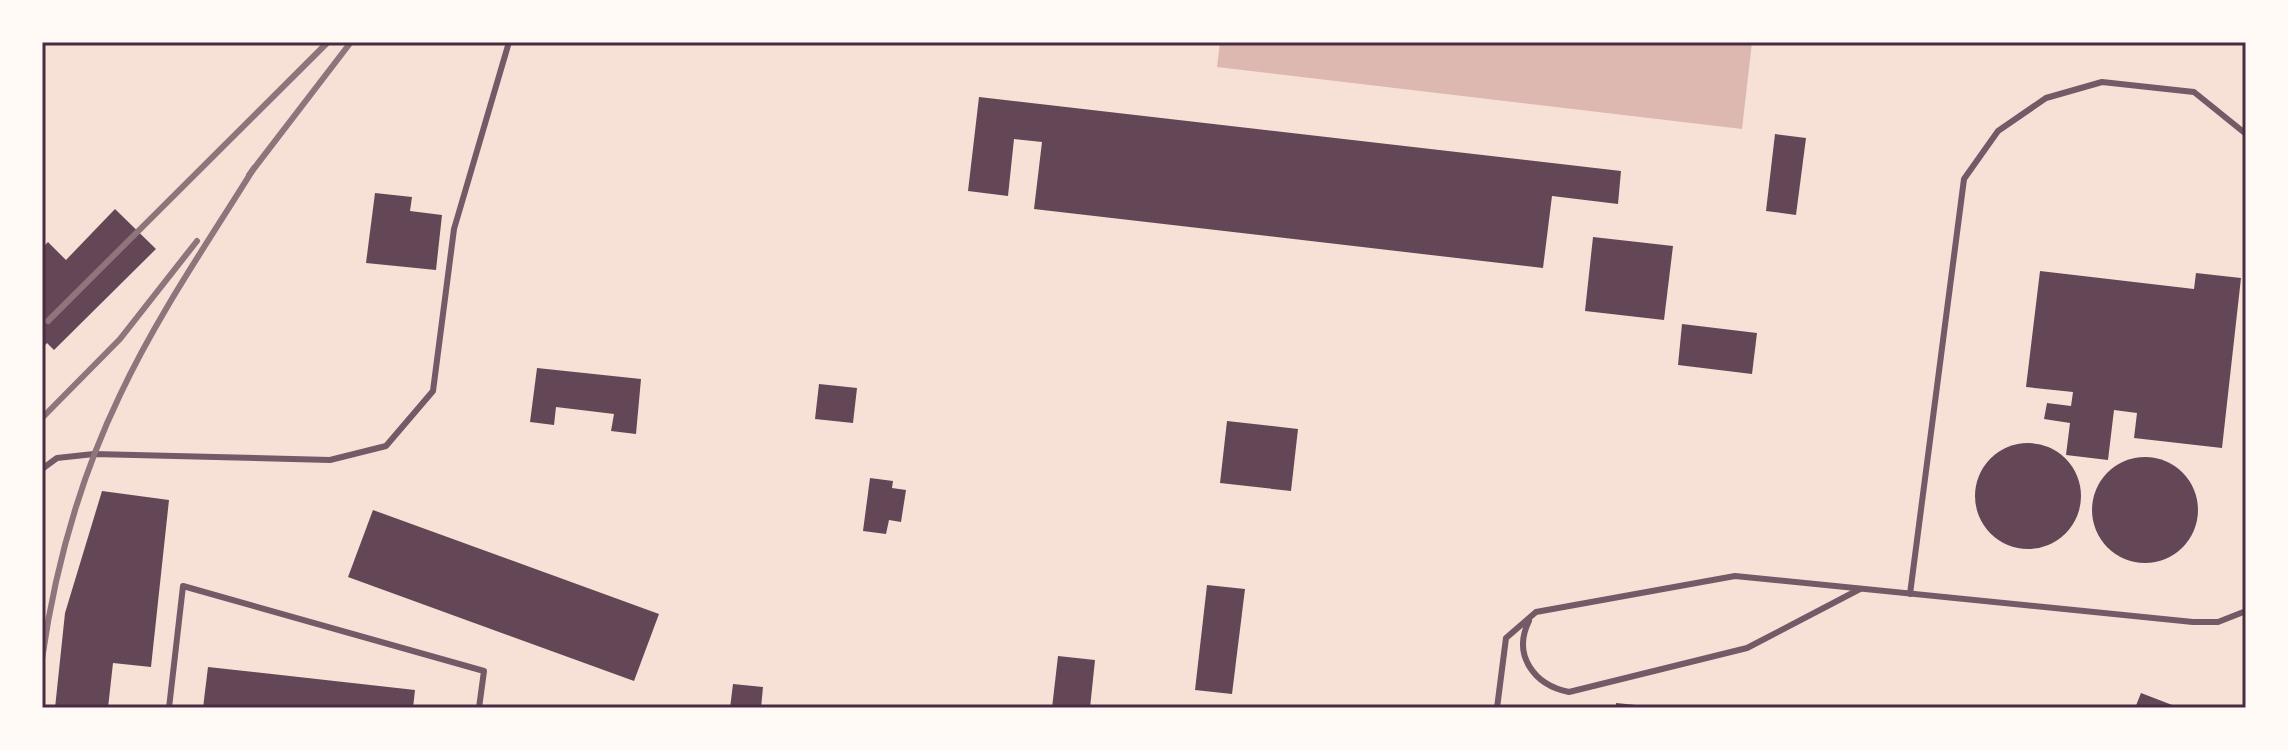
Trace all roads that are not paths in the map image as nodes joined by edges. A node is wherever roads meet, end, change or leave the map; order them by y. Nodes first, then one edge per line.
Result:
1 (509, 42) edge
2 (2246, 134) edge
3 (42, 469) edge
4 (1860, 589) junction
5 (1910, 594) junction
6 (2246, 611) edge
7 (1536, 612) junction
8 (169, 708) edge
9 (479, 708) edge
10 (1497, 708) edge

1 - 3 lane
2 - 5 lane
4 - 5 lane
4 - 7 lane
4 - 7 lane
5 - 6 lane
7 - 10 lane
8 - 9 lane

